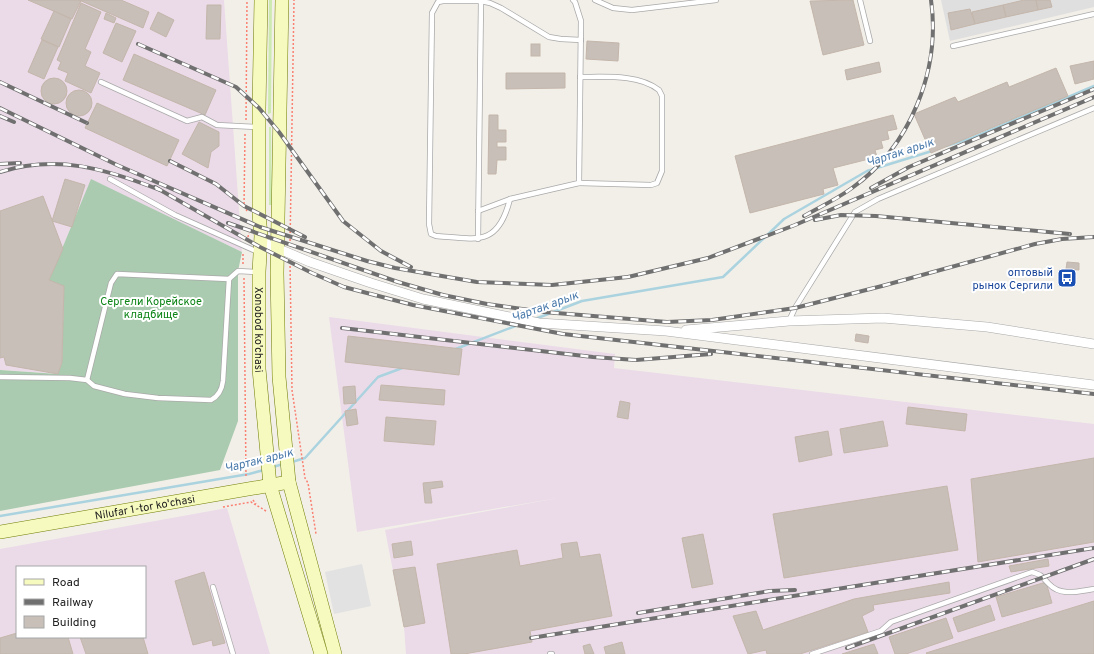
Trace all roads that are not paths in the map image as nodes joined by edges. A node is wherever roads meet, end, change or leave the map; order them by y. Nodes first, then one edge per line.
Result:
1 (261, 0) edge
2 (282, 0) edge
3 (573, 0) edge
4 (595, 0) edge
5 (716, 0) edge
6 (860, 0) edge
7 (481, 1) junction
8 (1094, 14) edge
9 (581, 40) junction
10 (870, 41) dead end
11 (953, 46) dead end
12 (580, 77) junction
13 (102, 82) dead end
14 (1094, 108) edge
15 (259, 127) junction
16 (110, 179) dead end
17 (579, 183) junction
18 (510, 199) junction
19 (478, 211) junction
20 (478, 239) junction
21 (260, 247) junction
22 (284, 250) junction
23 (259, 272) junction
24 (229, 279) junction
25 (789, 321) junction
26 (666, 331) junction
27 (1094, 344) edge
28 (0, 377) edge
29 (87, 380) junction
30 (1094, 385) edge
31 (289, 482) junction
32 (270, 485) junction
33 (0, 532) edge
34 (213, 587) dead end
35 (1094, 589) edge
36 (334, 651) edge
37 (321, 652) edge
38 (233, 654) edge
39 (812, 654) edge

1 - 15 street, Xonobod ko'chasi
2 - 22 street, Xonobod ko'chasi
3 - 9 lane
4 - 5 lane
6 - 10 lane
7 - 9 lane
7 - 19 lane
7 - 20 lane
8 - 11 lane
9 - 12 lane
12 - 17 lane
12 - 17 lane
13 - 15 lane
14 - 25 lane
15 - 21 street, Xonobod ko'chasi
16 - 21 lane
17 - 18 lane
18 - 19 lane
18 - 20 lane
19 - 20 lane
21 - 22 street
21 - 23 street, Xonobod ko'chasi
22 - 26 street
22 - 31 street, Xonobod ko'chasi
23 - 24 lane
23 - 32 street, Xonobod ko'chasi
24 - 29 lane
24 - 29 lane
25 - 26 street
25 - 27 street
26 - 30 street
28 - 29 lane
31 - 32 street, Nilufar 1-tor ko'chasi
31 - 36 street, Xonobod ko'chasi
32 - 33 street, Nilufar 1-tor ko'chasi
32 - 37 street, Xonobod ko'chasi
34 - 38 lane
35 - 39 lane
36 - 37 street, Xonobod ko'chasi

